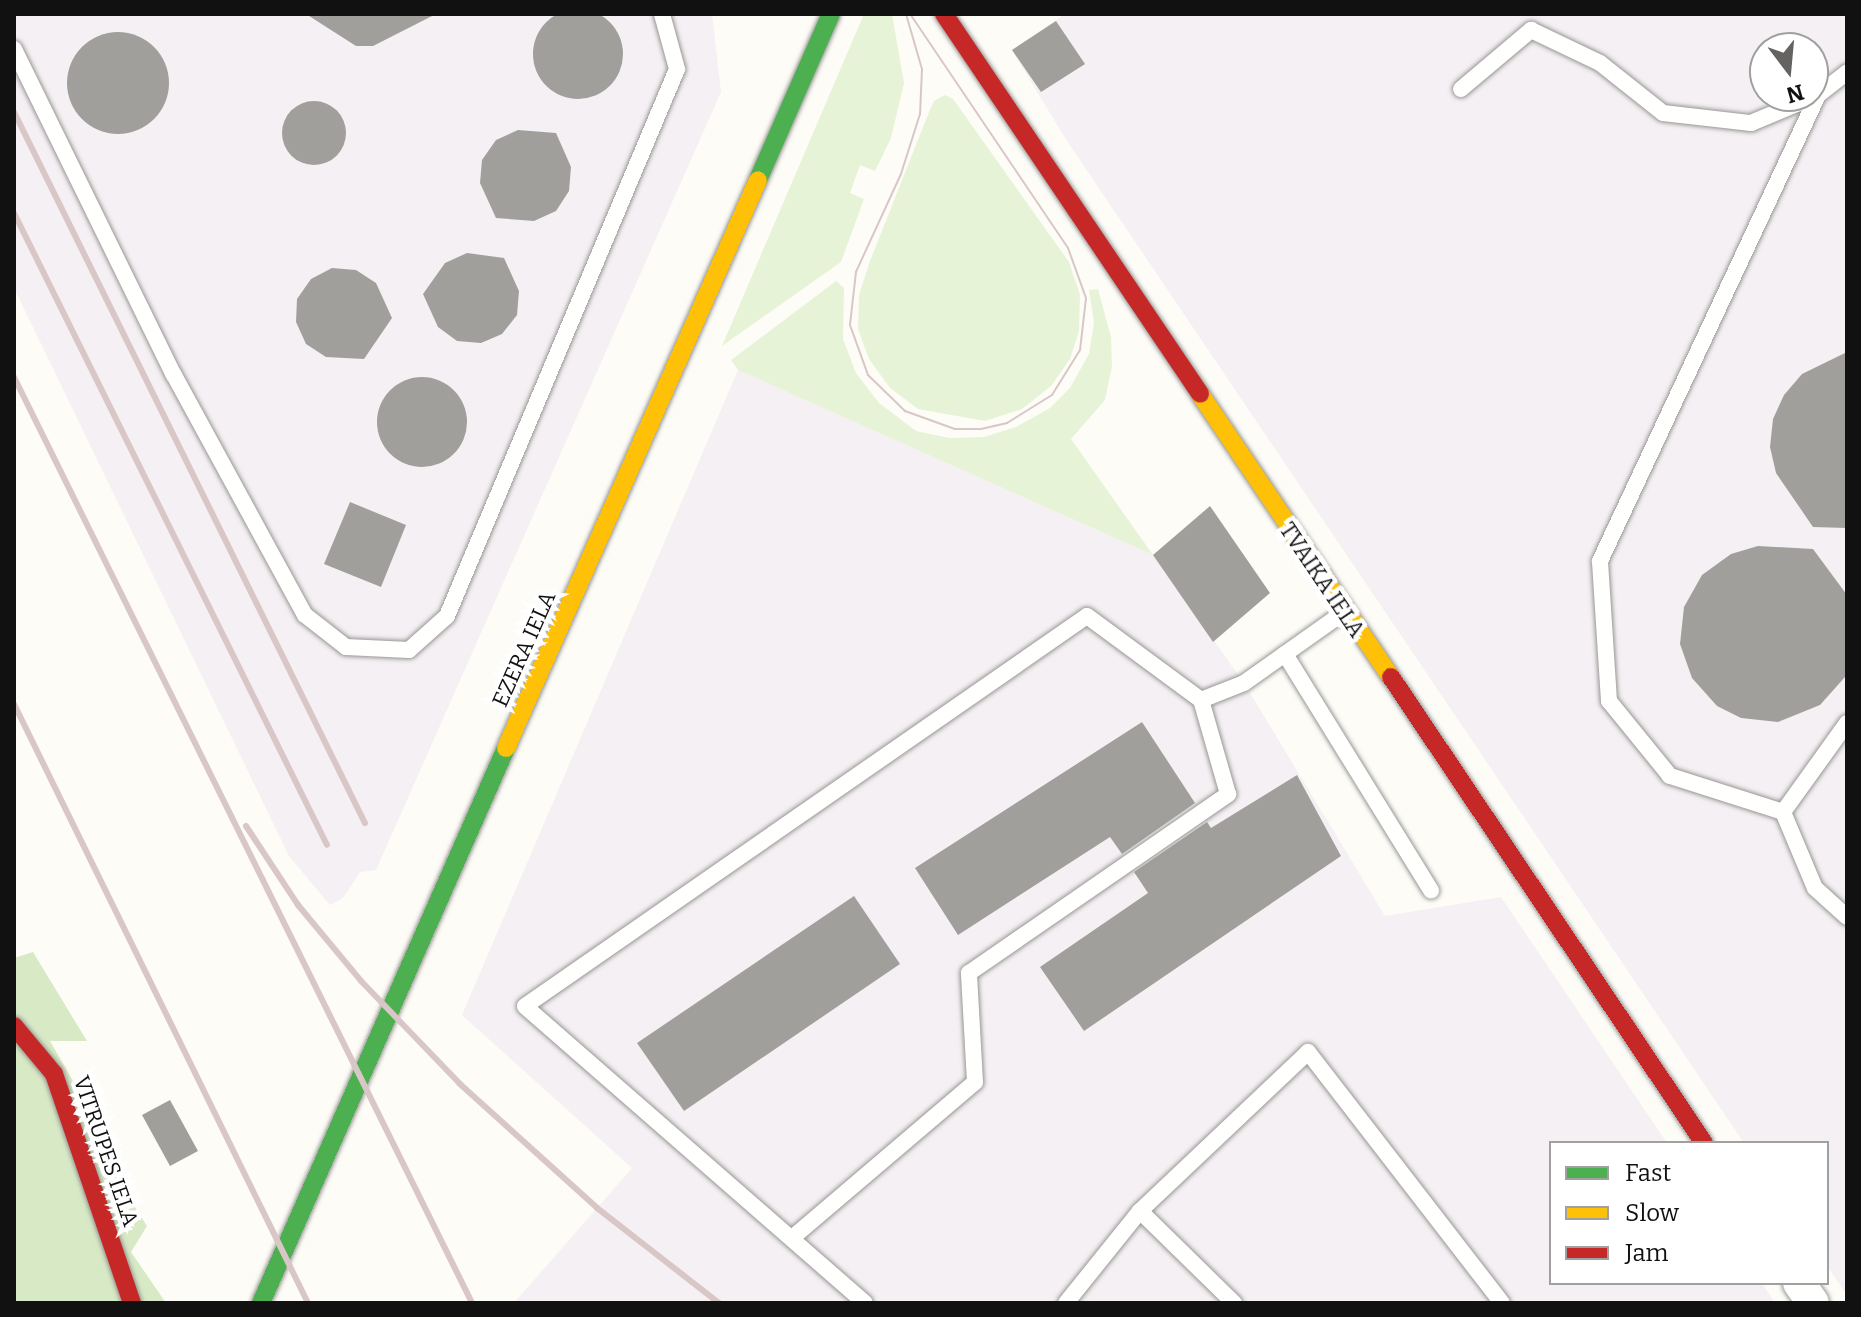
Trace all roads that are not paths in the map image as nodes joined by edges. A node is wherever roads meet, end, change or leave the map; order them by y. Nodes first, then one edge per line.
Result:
1 (662, 14) edge
2 (831, 14) edge
3 (950, 16) edge
4 (14, 49) edge
5 (1847, 72) edge
6 (1829, 86) edge
7 (1461, 89) dead end
8 (1777, 112) edge
9 (1810, 112) edge
10 (1343, 613) junction
11 (1285, 654) junction
12 (1201, 700) junction
13 (1847, 723) edge
14 (1783, 812) junction
15 (1431, 890) dead end
16 (1847, 917) edge
17 (14, 1026) edge
18 (1703, 1141) edge
19 (1140, 1211) junction
20 (792, 1238) junction
21 (1800, 1285) edge
22 (132, 1303) edge
23 (261, 1303) edge
24 (865, 1303) edge
25 (1066, 1303) edge
26 (1234, 1303) edge
27 (1502, 1303) edge
28 (1813, 1303) edge

1 - 4 lane
2 - 23 street, EZERA IELA
3 - 10 street, TVAIKA IELA
5 - 6 lane
7 - 8 lane
9 - 14 lane
10 - 11 lane
10 - 18 street, TVAIKA IELA
11 - 12 lane
11 - 15 lane
12 - 20 lane
12 - 20 lane
13 - 14 lane
14 - 16 lane
17 - 22 street, VITRUPES IELA
19 - 25 lane
19 - 26 lane
19 - 27 lane
20 - 24 lane
21 - 28 street

